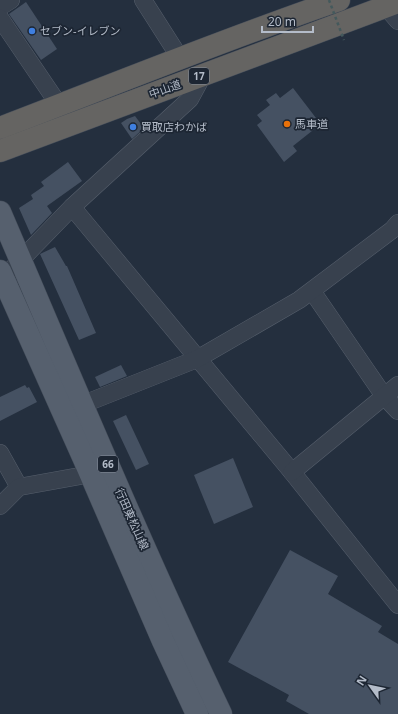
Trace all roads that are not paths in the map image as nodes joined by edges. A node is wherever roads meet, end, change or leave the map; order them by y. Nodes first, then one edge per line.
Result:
1 (10, 0) edge
2 (143, 0) edge
3 (339, 0) edge
4 (0, 7) edge
5 (394, 10) edge
6 (0, 18) edge
7 (180, 58) junction
8 (203, 75) junction
9 (59, 105) junction
10 (0, 128) edge
11 (0, 151) edge
12 (72, 207) junction
13 (0, 212) edge
14 (398, 223) edge
15 (20, 259) junction
16 (1, 277) edge
17 (312, 291) junction
18 (197, 359) junction
19 (398, 385) edge
20 (384, 396) junction
21 (73, 409) junction
22 (398, 411) edge
23 (0, 453) edge
24 (100, 471) junction
25 (292, 472) junction
26 (19, 487) junction
27 (0, 506) edge
28 (398, 605) edge
29 (197, 714) edge
30 (221, 714) edge

1 - 4 street
2 - 7 street
3 - 7 highway, 中山道 / 17
5 - 8 highway, 中山道 / 17
6 - 9 street
7 - 9 highway, 中山道 / 17
8 - 11 highway, 中山道 / 17
8 - 12 street
9 - 10 highway, 中山道 / 17
12 - 15 street
12 - 18 street
13 - 15 main road, 行田東松山線 / 66
14 - 17 street
15 - 16 street
15 - 21 main road, 行田東松山線 / 66
16 - 21 main road, 行田東松山線 / 66
17 - 18 street
17 - 20 street
18 - 21 street
18 - 25 street
19 - 20 street
20 - 22 street
20 - 25 street
21 - 24 main road, 行田東松山線 / 66
23 - 26 street
24 - 26 street
24 - 29 main road, 行田東松山線 / 66
24 - 30 main road, 行田東松山線 / 66
25 - 28 street
26 - 27 street

